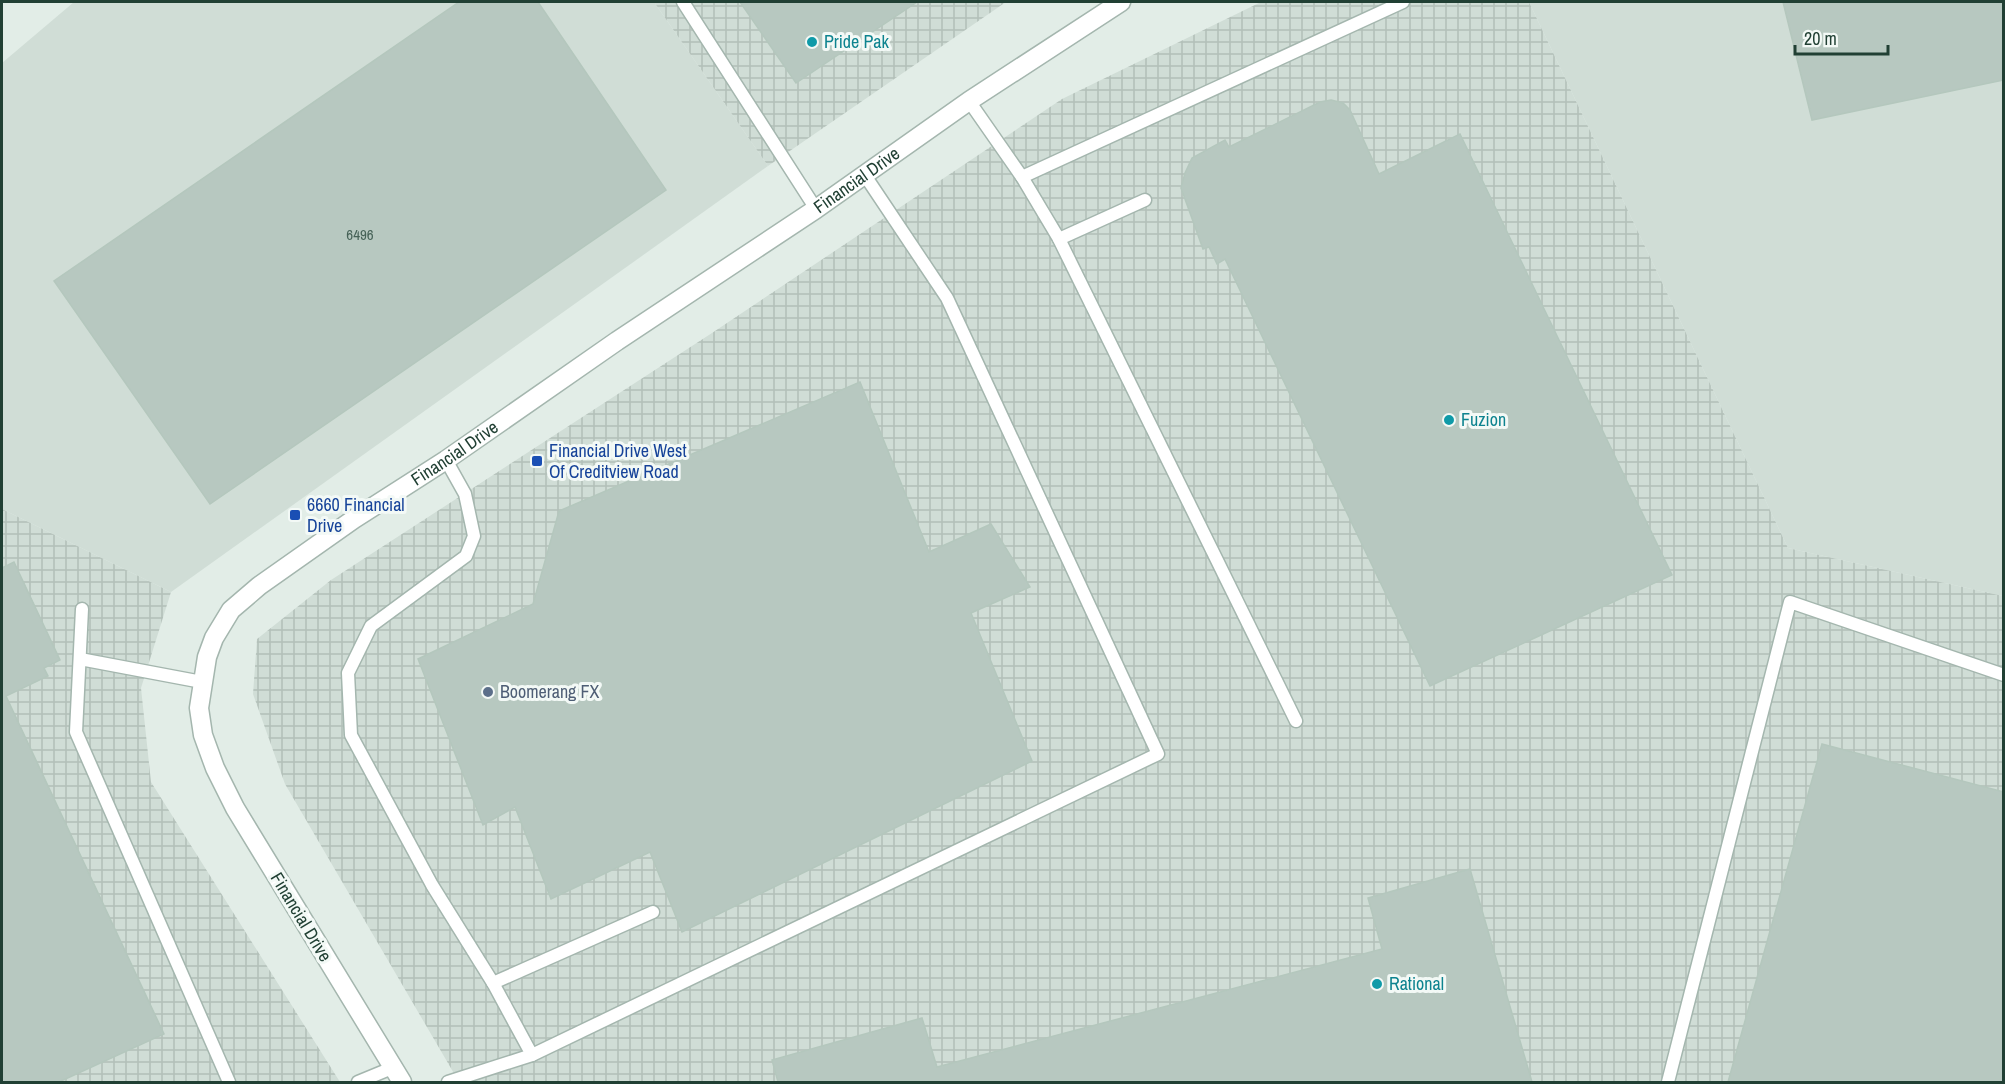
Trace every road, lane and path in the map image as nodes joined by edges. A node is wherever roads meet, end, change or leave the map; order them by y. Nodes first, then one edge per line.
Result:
1 (683, 2) edge
2 (1121, 2) edge
3 (1403, 2) edge
4 (969, 101) junction
5 (864, 174) junction
6 (1022, 177) junction
7 (1145, 200) dead end
8 (816, 209) junction
9 (1059, 239) junction
10 (446, 460) junction
11 (82, 609) dead end
12 (80, 659) junction
13 (2004, 675) edge
14 (202, 682) junction
15 (1296, 721) dead end
16 (653, 912) dead end
17 (494, 983) junction
18 (532, 1055) junction
19 (397, 1075) edge
20 (229, 1083) edge
21 (358, 1083) edge
22 (448, 1083) edge
23 (1668, 1083) edge

1 - 8 lane
2 - 4 street, Financial Drive
3 - 6 lane
4 - 5 street, Financial Drive
4 - 6 lane
5 - 8 street, Financial Drive
5 - 18 lane
6 - 9 lane
7 - 9 lane
8 - 10 street, Financial Drive
9 - 15 lane
10 - 14 street, Financial Drive
10 - 17 lane
11 - 12 lane
12 - 14 lane
12 - 20 lane
13 - 23 lane
14 - 19 street, Financial Drive
16 - 17 lane
17 - 18 lane
18 - 22 lane
19 - 21 lane

